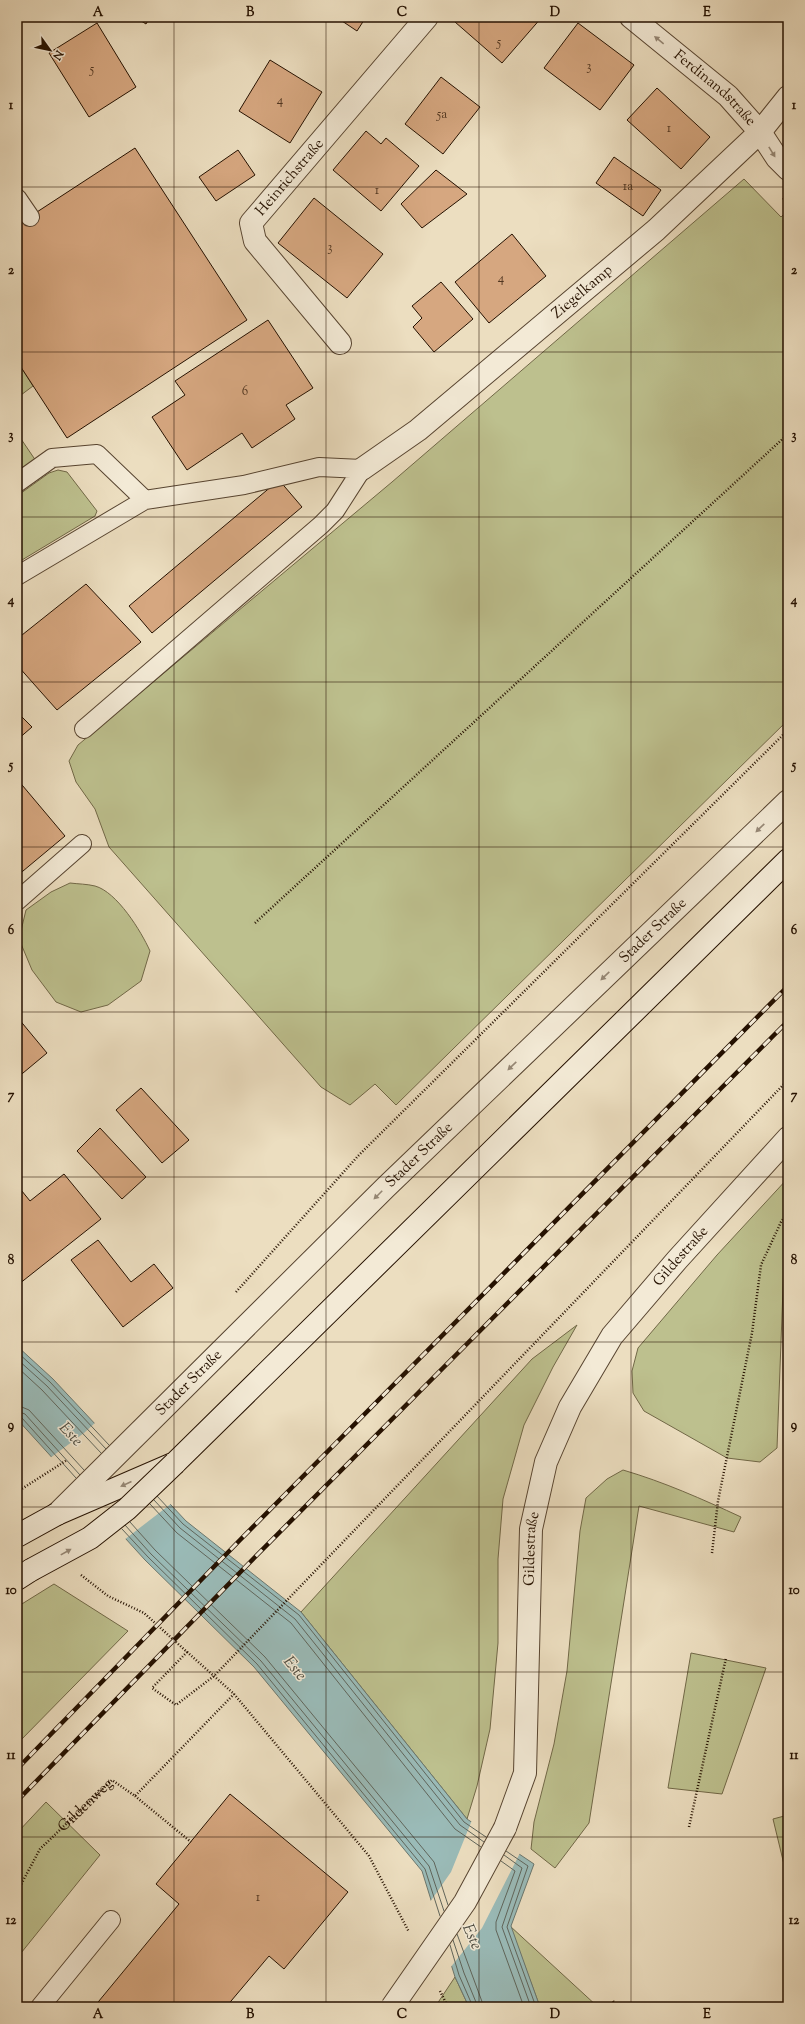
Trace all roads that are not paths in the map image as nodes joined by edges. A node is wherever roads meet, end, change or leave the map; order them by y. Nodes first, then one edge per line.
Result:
1 (427, 17) edge
2 (631, 17) edge
3 (788, 97) edge
4 (760, 132) junction
5 (788, 169) edge
6 (17, 198) edge
7 (30, 217) dead end
8 (340, 343) dead end
9 (362, 469) junction
10 (17, 483) edge
11 (144, 500) junction
12 (17, 576) edge
13 (84, 729) dead end
14 (788, 801) edge
15 (82, 844) dead end
16 (788, 860) edge
17 (17, 901) edge
18 (788, 1138) edge
19 (175, 1463) junction
20 (57, 1514) junction
21 (17, 1536) edge
22 (24, 1574) edge
23 (111, 1920) dead end
24 (40, 2007) edge
25 (392, 2007) edge

1 - 8 street, Heinrichstraße
4 -> 2 street, Ferdinandstraße
3 - 4 street, Ziegelkamp
4 -> 5 street, Ferdinandstraße
4 - 9 street, Ziegelkamp
6 - 7 lane
9 - 11 lane
9 - 13 lane
10 - 11 lane
11 - 12 lane
14 -> 20 street, Stader Straße
15 - 17 lane
16 - 19 street
18 - 25 street, Gildestraße, bridge
19 -> 20 street, bridge
22 -> 19 street, bridge
20 - 21 street, bridge
23 - 24 lane

